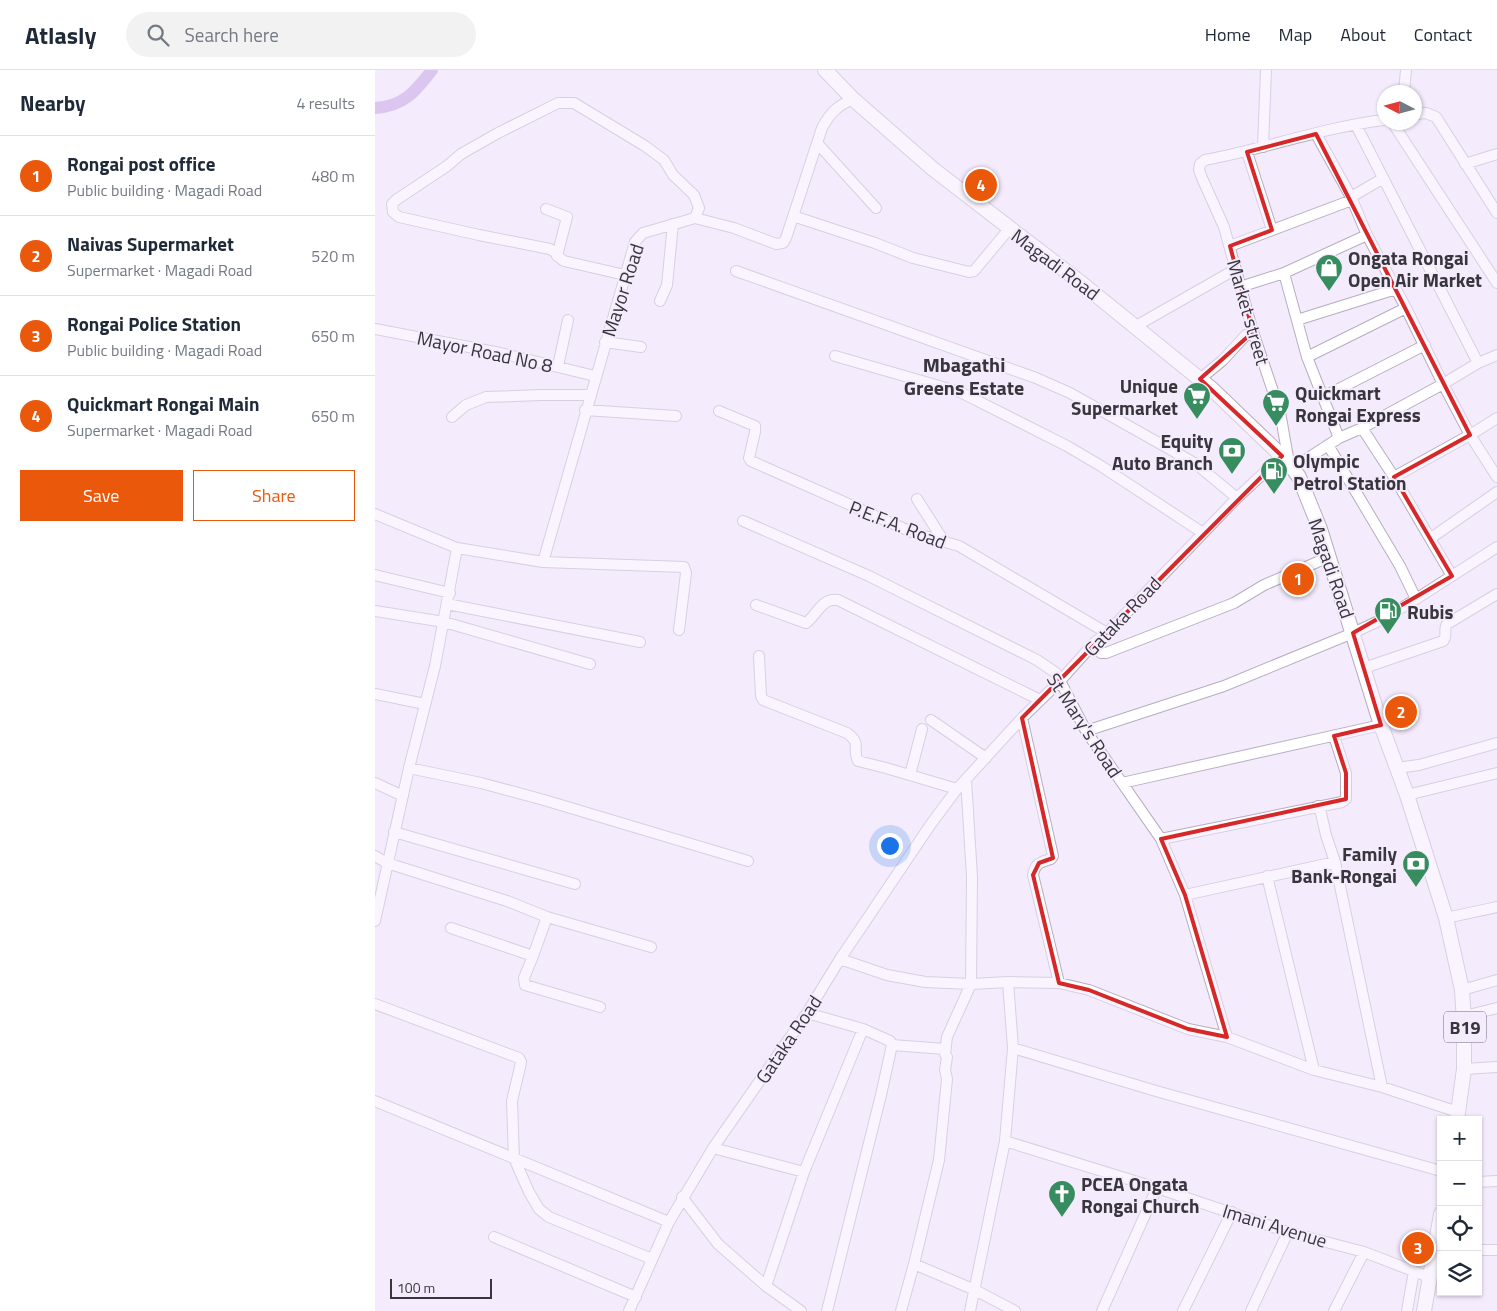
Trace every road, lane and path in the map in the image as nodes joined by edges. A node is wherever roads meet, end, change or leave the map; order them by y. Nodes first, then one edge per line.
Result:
1 (825, 70) edge
2 (1266, 70) edge
3 (1406, 70) edge
4 (1405, 85) edge
5 (853, 99) junction
6 (1422, 113) edge
7 (1377, 121) edge
8 (1356, 125) junction
9 (1397, 130) edge
10 (1316, 134) junction
11 (818, 144) junction
12 (1263, 147) junction
13 (1247, 152) junction
14 (1497, 154) edge
15 (1465, 164) junction
16 (1382, 179) junction
17 (1352, 199) junction
18 (876, 208) dead end
19 (546, 209) dead end
20 (1497, 213) edge
21 (793, 216) junction
22 (695, 218) junction
23 (673, 224) junction
24 (1009, 229) junction
25 (1272, 230) junction
26 (1367, 235) junction
27 (1230, 246) junction
28 (557, 256) junction
29 (1236, 269) junction
30 (736, 271) dead end
31 (1284, 273) junction
32 (625, 275) junction
33 (1497, 283) edge
34 (1240, 287) junction
35 (1396, 289) junction
36 (660, 301) dead end
37 (1406, 308) junction
38 (568, 320) dead end
39 (1297, 320) junction
40 (1137, 326) junction
41 (375, 328) edge
42 (1253, 332) junction
43 (605, 342) junction
44 (1425, 345) junction
45 (641, 347) dead end
46 (1497, 354) edge
47 (835, 356) dead end
48 (1307, 357) junction
49 (1478, 363) junction
50 (558, 366) junction
51 (595, 376) junction
52 (1200, 379) junction
53 (1443, 384) junction
54 (590, 395) junction
55 (1323, 397) junction
56 (585, 410) junction
57 (719, 411) dead end
58 (676, 416) dead end
59 (451, 417) dead end
60 (1497, 418) edge
61 (1362, 428) junction
62 (1470, 435) junction
63 (1339, 438) junction
64 (1328, 446) junction
65 (1288, 462) junction
66 (1393, 477) junction
67 (1497, 477) edge
68 (1497, 492) edge
69 (1237, 498) junction
70 (917, 499) dead end
71 (375, 514) edge
72 (743, 521) dead end
73 (1203, 533) junction
74 (1431, 538) junction
75 (943, 540) junction
76 (1497, 547) edge
77 (457, 548) junction
78 (1329, 557) junction
79 (543, 562) junction
80 (375, 575) edge
81 (1452, 576) junction
82 (450, 593) junction
83 (1497, 594) edge
84 (1416, 599) junction
85 (447, 604) junction
86 (756, 605) dead end
87 (375, 611) edge
88 (443, 622) junction
89 (679, 630) dead end
90 (1107, 632) junction
91 (1353, 633) junction
92 (640, 642) dead end
93 (1095, 642) junction
94 (759, 656) dead end
95 (590, 664) dead end
96 (1364, 668) junction
97 (1059, 682) junction
98 (375, 694) edge
99 (1040, 700) junction
100 (425, 704) junction
101 (1022, 718) junction
102 (931, 720) dead end
103 (1381, 724) junction
104 (922, 730) dead end
105 (1086, 731) junction
106 (1334, 736) junction
107 (1497, 743) edge
108 (986, 758) junction
109 (409, 768) junction
110 (1397, 768) junction
111 (1497, 773) edge
112 (910, 775) junction
113 (967, 779) junction
114 (375, 783) edge
115 (1122, 783) junction
116 (957, 789) junction
117 (1407, 795) junction
118 (403, 796) junction
119 (1318, 806) junction
120 (394, 832) junction
121 (1161, 839) junction
122 (375, 856) edge
123 (748, 861) dead end
124 (1335, 862) junction
125 (387, 863) junction
126 (1267, 876) junction
127 (575, 884) dead end
128 (1185, 895) junction
129 (1497, 907) edge
130 (547, 916) junction
131 (1446, 918) junction
132 (375, 921) edge
133 (451, 928) dead end
134 (651, 947) dead end
135 (533, 956) junction
136 (840, 959) junction
137 (1497, 980) edge
138 (1008, 982) junction
139 (1059, 983) junction
140 (971, 984) junction
141 (1462, 990) junction
142 (375, 1004) edge
143 (600, 1007) dead end
144 (1497, 1008) edge
145 (807, 1013) junction
146 (1464, 1016) junction
147 (863, 1029) junction
148 (1227, 1037) junction
149 (892, 1045) junction
150 (1013, 1048) junction
151 (945, 1049) junction
152 (1497, 1066) edge
153 (1464, 1069) junction
154 (1314, 1070) junction
155 (1382, 1088) junction
156 (375, 1101) edge
157 (1458, 1116) edge
158 (1005, 1141) junction
159 (713, 1148) junction
160 (514, 1158) junction
161 (1437, 1171) edge
162 (804, 1172) junction
163 (1497, 1181) edge
164 (1482, 1182) edge
165 (1157, 1188) junction
166 (682, 1197) junction
167 (1232, 1212) junction
168 (669, 1222) junction
169 (1288, 1232) junction
170 (494, 1237) dead end
171 (1482, 1250) edge
172 (1497, 1250) edge
173 (1437, 1251) edge
174 (1364, 1252) junction
175 (652, 1259) junction
176 (915, 1264) junction
177 (1414, 1271) junction
178 (1429, 1277) junction
179 (766, 1286) junction
180 (975, 1290) junction
181 (636, 1297) junction
182 (629, 1311) edge
183 (801, 1311) edge
184 (827, 1311) edge
185 (901, 1311) edge
186 (970, 1311) edge
187 (1015, 1311) edge
188 (1101, 1311) edge
189 (1183, 1311) edge
190 (1251, 1311) edge
191 (1334, 1311) edge
192 (1407, 1311) edge
193 (1424, 1311) edge

1 - 5 highway, Magadi Road / B19
2 - 12 street
3 - 4 street
5 - 11 street, Mayor Road
5 - 24 highway, Magadi Road / B19
6 - 15 street
7 - 8 street
8 - 10 street
8 - 16 street
9 - 33 street
10 - 12 street
10 - 17 street
11 - 18 street
11 - 21 street, Mayor Road
12 - 13 street
13 - 25 street
13 - 27 street, Market street
14 - 15 street
15 - 20 street
16 - 17 street
16 - 49 street
17 - 25 street
17 - 26 street
19 - 28 street
21 - 22 street, Mayor Road
21 - 24 street
22 - 23 street, Mayor Road
22 - 28 street
23 - 32 street, Mayor Road
23 - 36 street
24 - 40 highway, Magadi Road / B19
25 - 27 street
26 - 31 street
26 - 35 street
27 - 29 street, Market street
28 - 32 street
29 - 34 street, Market street
29 - 40 street
30 - 69 street
31 - 34 street
31 - 39 street
32 - 43 street, Mayor Road
34 - 42 street, Market street
35 - 37 street
35 - 39 street
37 - 44 street
37 - 48 street
38 - 50 street
39 - 48 street
40 - 52 highway, Magadi Road / B19
41 - 50 street, Mayor Road No 8
42 - 52 street
42 - 65 street, Market street
43 - 45 street
43 - 51 street, Mayor Road
44 - 53 street
44 - 55 street
46 - 49 street, Gataka Road
47 - 73 street
48 - 55 street
49 - 53 street, Gataka Road
50 - 51 street, Mayor Road No 8
51 - 54 street, Mayor Road
52 - 65 highway, Magadi Road / B19
53 - 61 street, Gataka Road
53 - 62 street
54 - 56 street, Mayor Road
54 - 59 street
55 - 63 street
56 - 58 street
56 - 79 street, Mayor Road
57 - 75 street, P.E.F.A. Road
60 - 62 street
61 - 63 street, Gataka Road
61 - 66 street
62 - 66 street
62 - 67 street
63 - 64 street, Gataka Road
64 - 65 street, Gataka Road
64 - 84 street
65 - 69 street, Gataka Road
65 - 78 highway, Magadi Road / B19
66 - 74 street
68 - 74 street
69 - 73 street, Gataka Road
70 - 75 street
71 - 77 street
72 - 97 street, St Mary's Road
73 - 90 street, Gataka Road
74 - 81 street
75 - 90 street, P.E.F.A. Road
76 - 81 street
77 - 79 street
77 - 82 street
78 - 91 highway, Magadi Road / B19
78 - 93 street
79 - 89 street
80 - 82 street
81 - 84 street
82 - 85 street
83 - 96 street
84 - 91 street
85 - 88 street
85 - 92 street
86 - 99 street
87 - 88 street
88 - 95 street
88 - 100 street
90 - 93 street, Gataka Road
91 - 96 highway, Magadi Road / B19
91 - 105 street
93 - 97 street, Gataka Road
94 - 112 street
96 - 103 highway, Magadi Road / B19
97 - 99 street, Gataka Road
97 - 105 street, St Mary's Road
98 - 100 street
99 - 101 street, Gataka Road
100 - 109 street
101 - 108 street, Gataka Road
101 - 139 street
102 - 108 street
103 - 106 street
103 - 110 highway, Magadi Road / B19
104 - 112 street
105 - 115 street, St Mary's Road
106 - 115 street
106 - 119 street
107 - 110 street
108 - 113 street, Gataka Road
109 - 118 street
109 - 123 street
110 - 117 highway, Magadi Road / B19
111 - 117 street
112 - 116 street
113 - 116 street, Gataka Road
113 - 140 street
114 - 118 street
115 - 121 street, St Mary's Road
116 - 136 street, Gataka Road
117 - 131 highway, Magadi Road / B19
118 - 120 street
119 - 121 street
119 - 124 street
120 - 125 street
120 - 127 street
121 - 128 street, St Mary's Road
122 - 125 street
124 - 126 street
124 - 155 street
125 - 130 street
125 - 132 street
126 - 128 street
126 - 154 street
128 - 148 street, St Mary's Road
129 - 131 street
130 - 134 street
130 - 135 street
131 - 141 highway, Magadi Road / B19
133 - 135 street
135 - 143 street
136 - 140 street
136 - 145 street, Gataka Road
137 - 141 street
138 - 139 street
138 - 140 street
138 - 150 street
139 - 148 street
140 - 151 street
141 - 146 highway, Magadi Road / B19
142 - 160 street
144 - 146 street
145 - 147 street
145 - 159 street, Gataka Road
146 - 153 highway, Magadi Road / B19
147 - 149 street
147 - 162 street
148 - 154 street
149 - 151 street
149 - 184 street
150 - 158 street
150 - 161 street
151 - 176 street
152 - 153 street
153 - 157 highway, Magadi Road / B19
154 - 155 street
155 - 157 street
156 - 160 street
158 - 165 street, Imani Avenue
158 - 180 street
159 - 162 street
159 - 166 street, Gataka Road
160 - 168 street
160 - 175 street
162 - 179 street
163 - 164 street
165 - 167 street, Imani Avenue
165 - 188 street
166 - 168 street, Gataka Road
166 - 179 street
167 - 169 street, Imani Avenue
167 - 189 street
168 - 175 street, Gataka Road
169 - 174 street, Imani Avenue
169 - 190 street
170 - 181 street
171 - 172 street
173 - 178 highway
174 - 177 street, Imani Avenue
174 - 191 street
175 - 181 street, Gataka Road
176 - 180 street
176 - 185 street
177 - 178 street, Imani Avenue
177 - 192 street
178 - 193 highway
179 - 183 street
180 - 186 street
180 - 187 street
181 - 182 street, Gataka Road

